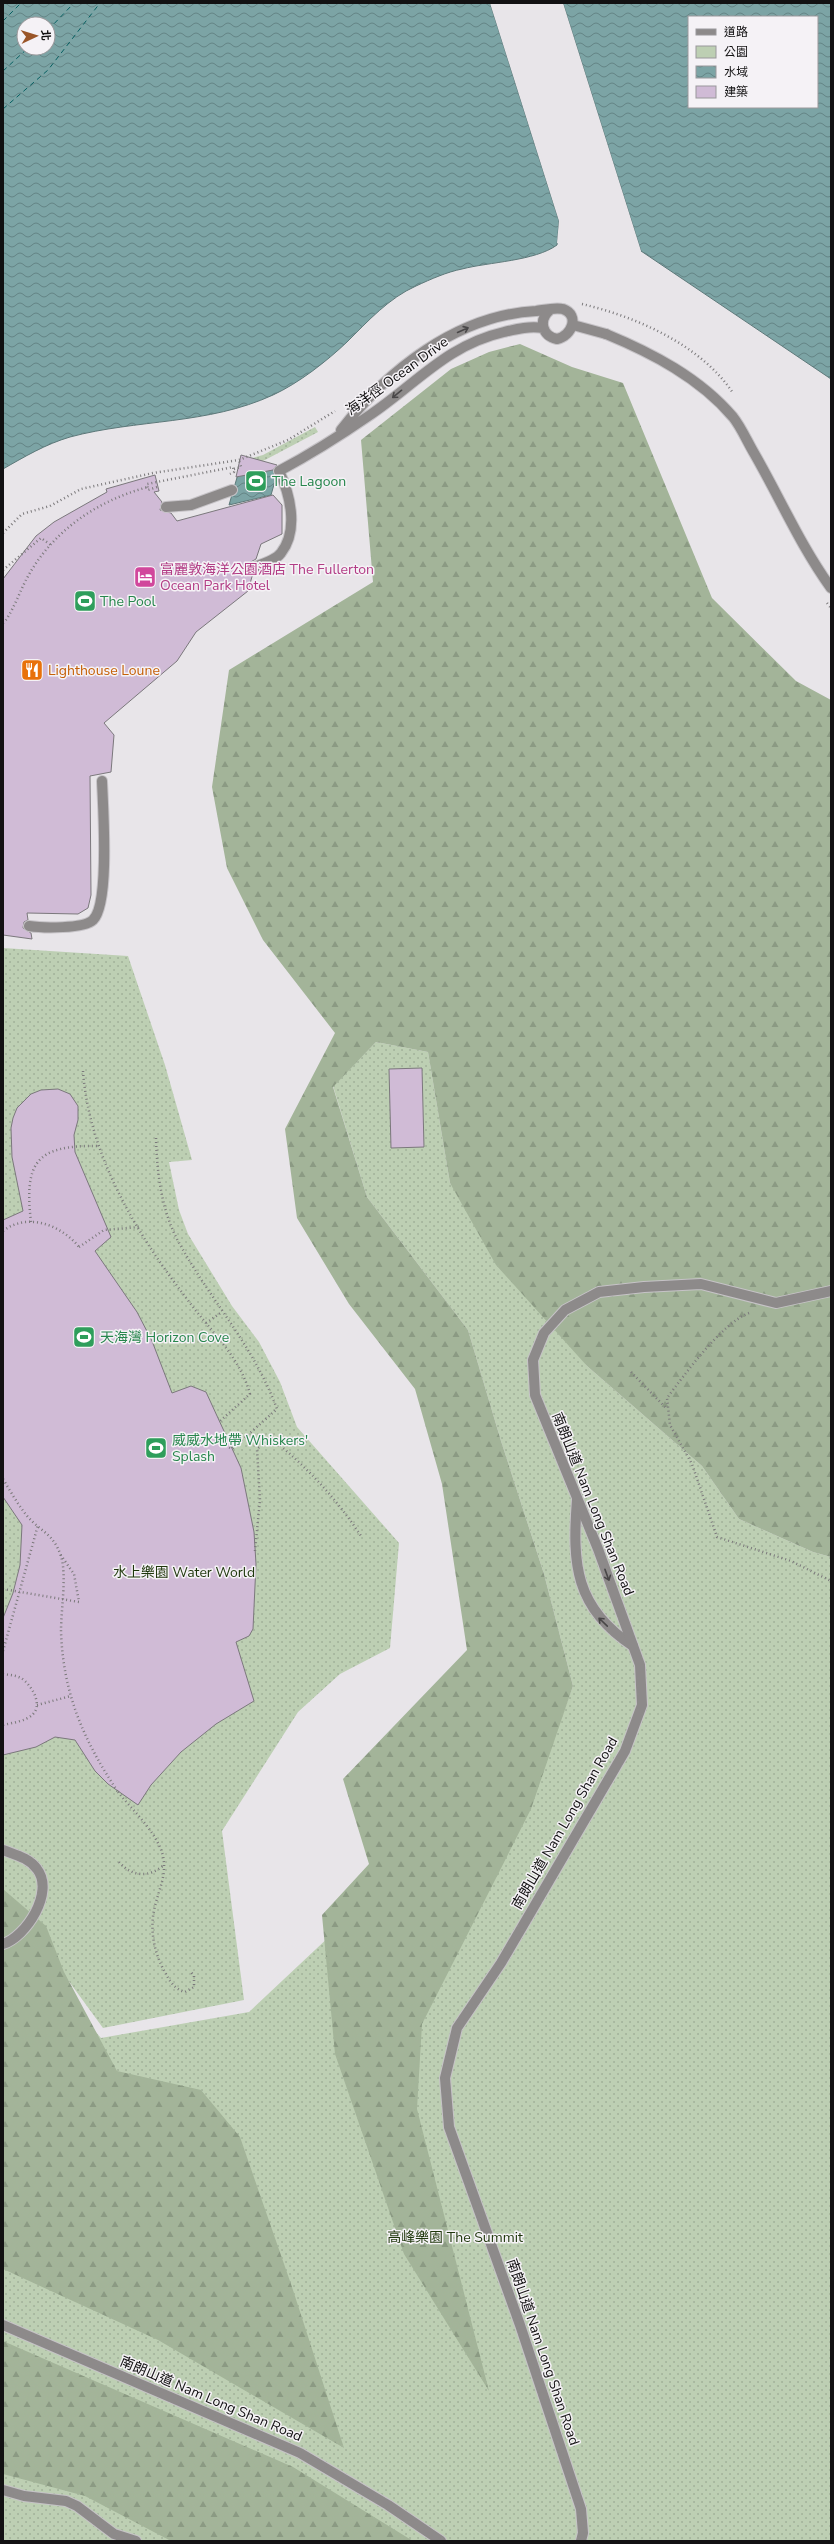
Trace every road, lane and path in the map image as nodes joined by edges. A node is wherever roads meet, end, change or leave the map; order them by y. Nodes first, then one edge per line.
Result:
1 (550, 310) junction
2 (572, 325) junction
3 (543, 328) junction
4 (338, 435) junction
5 (234, 469) junction
6 (227, 474) dead end
7 (148, 487) junction
8 (157, 487) dead end
9 (232, 490) dead end
10 (166, 507) dead end
11 (3, 533) edge
12 (51, 545) junction
13 (254, 567) dead end
14 (3, 570) edge
15 (831, 588) edge
16 (823, 598) dead end
17 (831, 608) edge
18 (3, 623) edge
19 (102, 781) dead end
20 (29, 926) dead end
21 (83, 1071) dead end
22 (156, 1138) dead end
23 (98, 1146) junction
24 (31, 1222) junction
25 (139, 1227) junction
26 (3, 1231) edge
27 (831, 1291) edge
28 (222, 1312) junction
29 (750, 1312) dead end
30 (206, 1323) junction
31 (631, 1372) dead end
32 (668, 1410) junction
33 (219, 1422) dead end
34 (183, 1444) dead end
35 (3, 1479) edge
36 (578, 1500) junction
37 (38, 1525) junction
38 (361, 1536) dead end
39 (255, 1550) dead end
40 (60, 1554) junction
41 (831, 1581) edge
42 (3, 1590) edge
43 (633, 1646) junction
44 (3, 1651) edge
45 (3, 1674) edge
46 (71, 1696) junction
47 (37, 1705) junction
48 (3, 1725) edge
49 (3, 1850) edge
50 (120, 1862) dead end
51 (164, 1865) junction
52 (3, 1944) edge
53 (191, 1972) dead end
54 (3, 2324) edge
55 (3, 2490) edge
56 (136, 2541) edge
57 (441, 2541) edge
58 (581, 2541) edge

1 - 2 street, 海洋徑 Ocean Drive
1 - 3 street
4 -> 1 street, 海洋徑 Ocean Drive
2 - 3 street
2 - 15 street
3 -> 4 street, 海洋徑 Ocean Drive
4 - 13 street, 海洋徑 Ocean Drive
5 - 6 path
5 - 7 path
5 - 11 path
7 - 8 path
7 - 12 path
9 - 10 street
12 - 14 path
12 - 18 path
16 - 17 path
19 - 20 street
21 - 23 path
22 - 28 path
23 - 24 path
23 - 25 path
24 - 25 path, bridge
24 - 26 path, bridge
25 - 30 path
27 - 36 street, 南朗山道 Nam Long Shan Road
28 - 30 path
28 - 34 path
29 - 32 path
30 - 33 path
31 - 32 path
32 - 41 path
35 - 37 path, bridge
36 -> 43 street, 南朗山道 Nam Long Shan Road
43 -> 36 street
37 - 40 path, bridge
37 - 44 path, bridge
38 - 39 path
40 - 42 path
40 - 46 path, bridge
43 - 58 street, 南朗山道 Nam Long Shan Road
45 - 47 path
46 - 47 path
46 - 51 path, bridge
47 - 48 path
49 - 52 street
50 - 51 path
51 - 53 path
54 - 57 street, 南朗山道 Nam Long Shan Road
55 - 56 street

